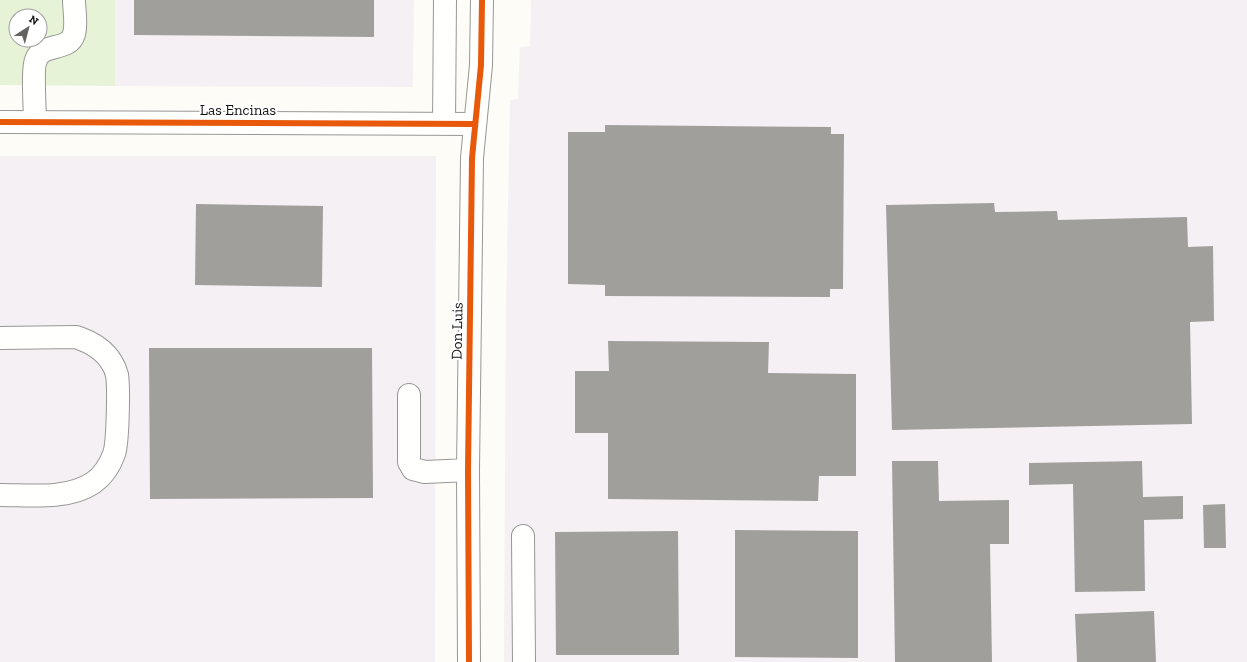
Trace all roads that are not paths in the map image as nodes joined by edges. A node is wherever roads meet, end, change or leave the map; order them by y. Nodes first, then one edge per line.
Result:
1 (74, 0) edge
2 (445, 0) edge
3 (482, 0) edge
4 (0, 122) edge
5 (35, 122) junction
6 (444, 124) junction
7 (475, 124) junction
8 (0, 338) edge
9 (409, 395) dead end
10 (468, 470) junction
11 (0, 495) edge
12 (523, 536) dead end
13 (469, 662) edge
14 (524, 662) edge

1 - 5 street
2 - 6 street
3 - 7 street, Don Luis
4 - 5 street, Las Encinas
5 - 6 street, Las Encinas
6 - 7 street, Las Encinas
7 - 10 street, Don Luis
8 - 11 street
9 - 10 street
10 - 13 street, Don Luis
12 - 14 street

